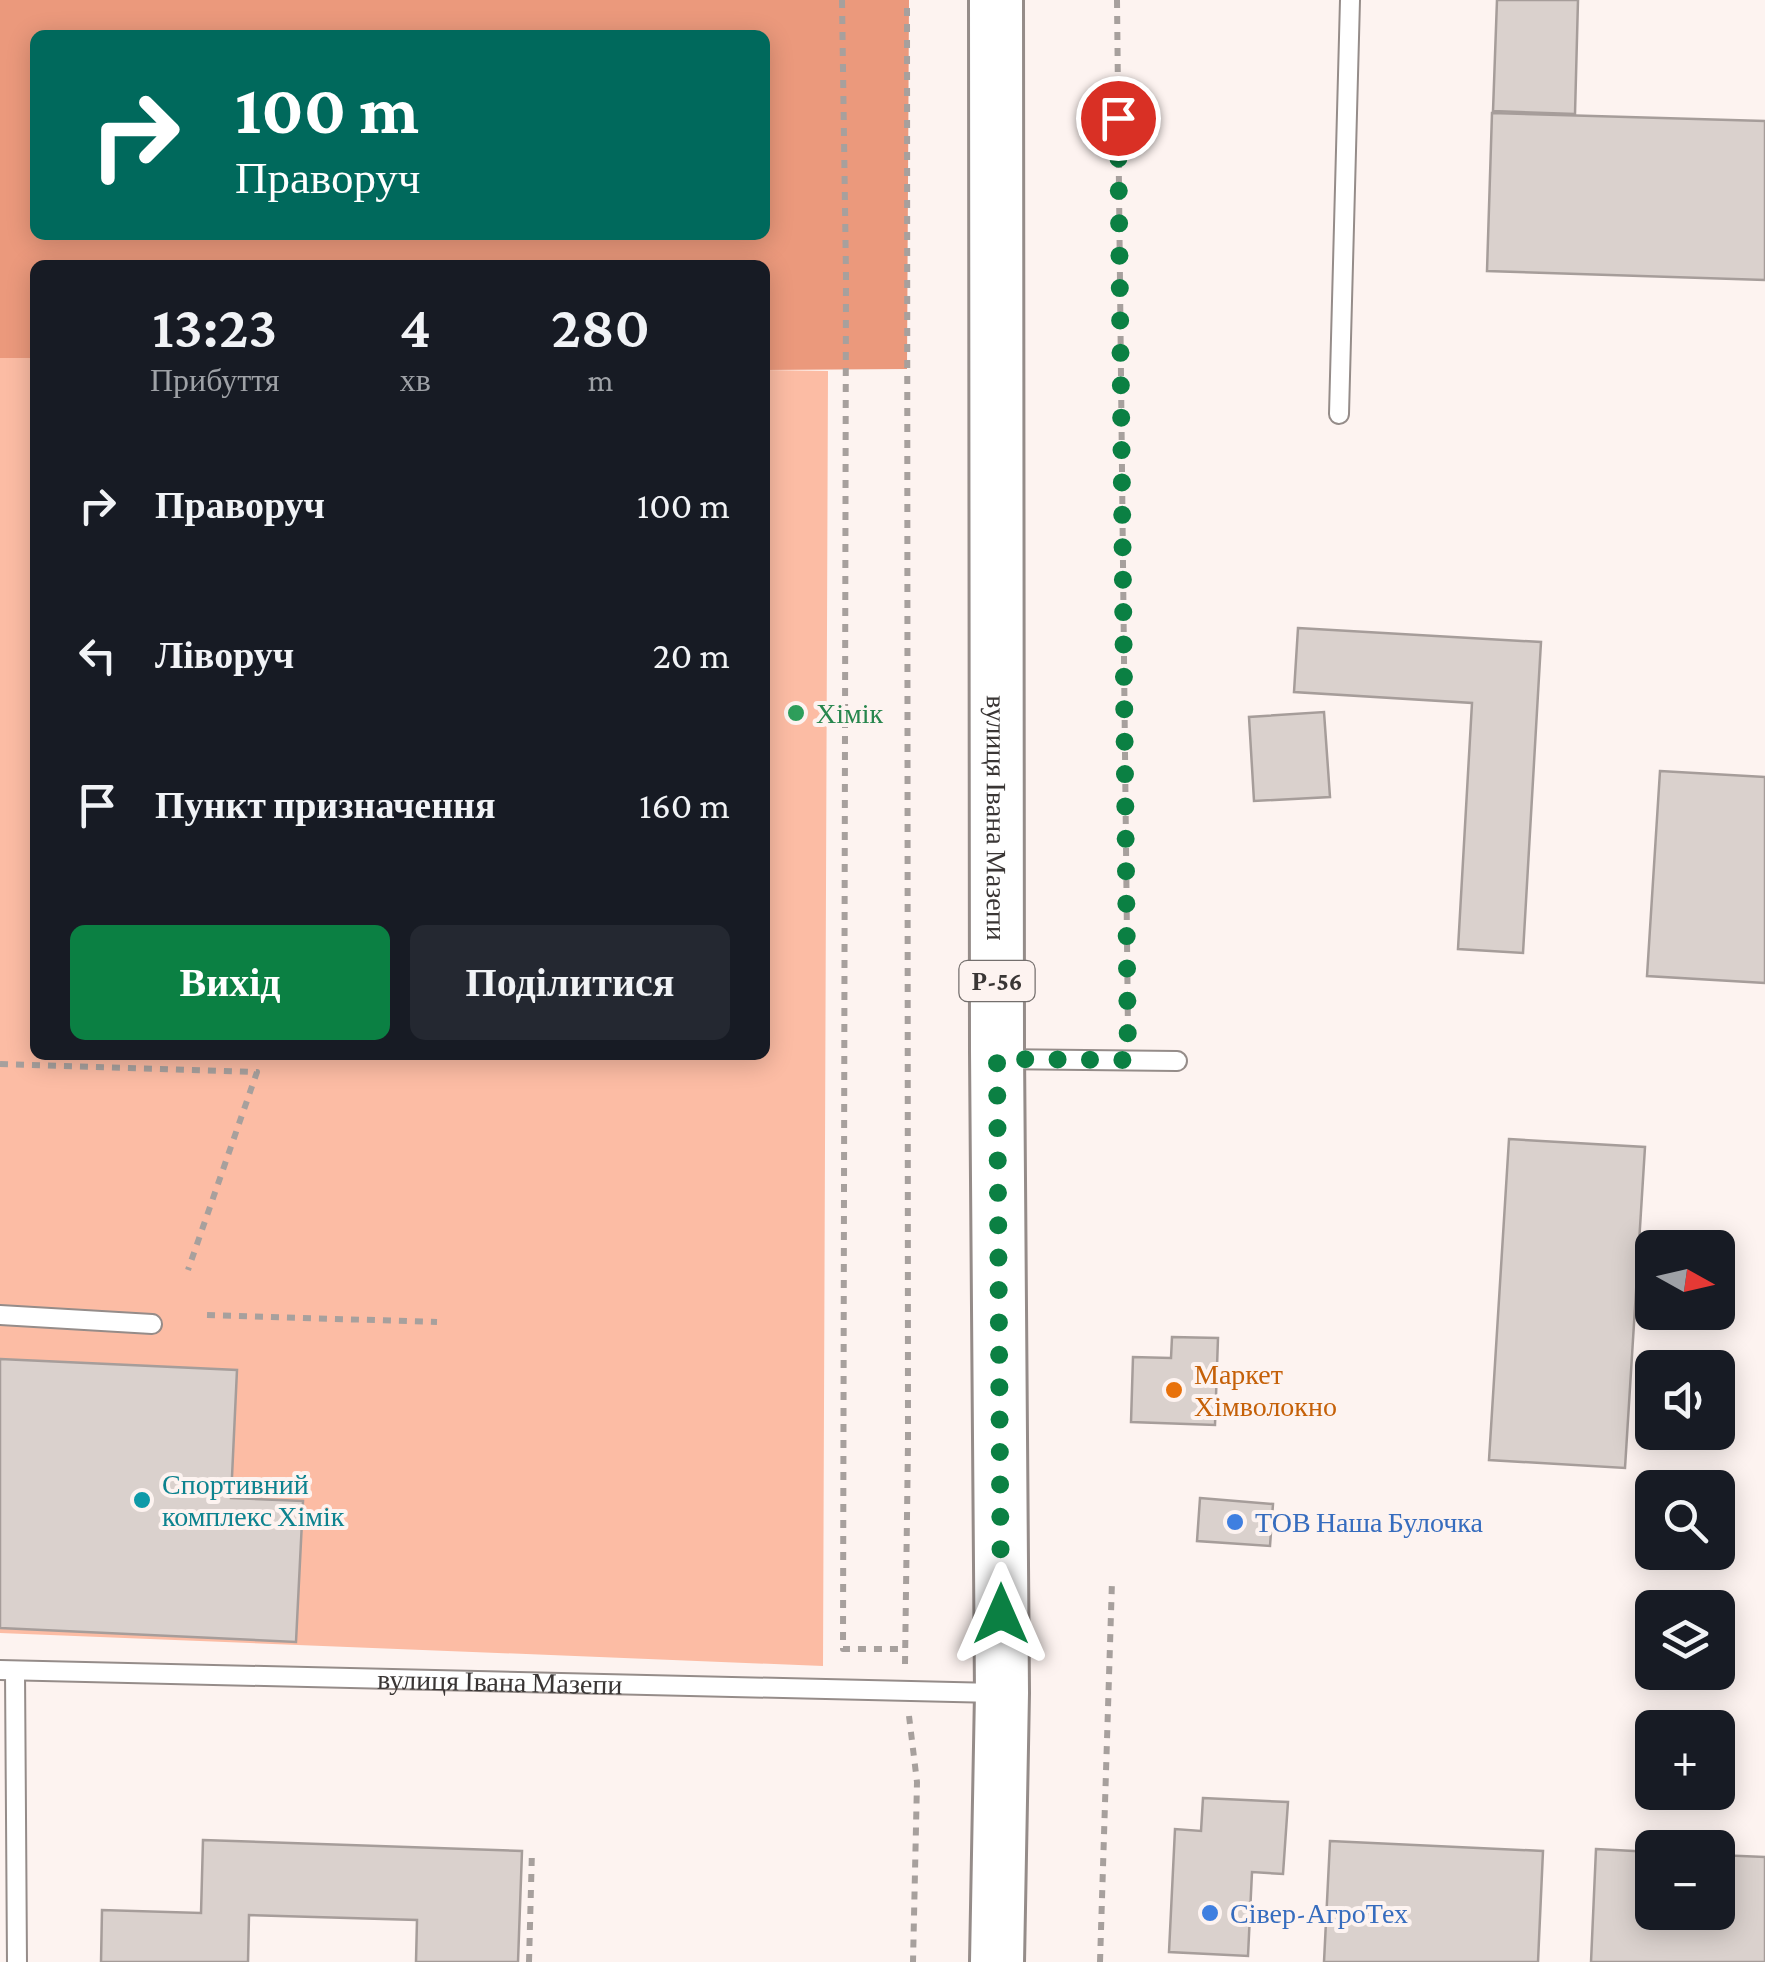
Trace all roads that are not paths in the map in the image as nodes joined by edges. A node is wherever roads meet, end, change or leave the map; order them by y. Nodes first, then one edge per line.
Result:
1 (996, 0) edge
2 (1350, 0) edge
3 (1339, 414) dead end
4 (997, 1059) junction
5 (1178, 1061) dead end
6 (0, 1315) edge
7 (152, 1324) dead end
8 (8, 1671) edge
9 (1002, 1693) junction
10 (16, 1962) edge
11 (996, 1962) edge

1 - 4 main road, вулиця Івана Мазепи / Р-56
2 - 3 lane
4 - 5 lane
4 - 9 main road, вулиця Івана Мазепи / Р-56
6 - 7 lane
8 - 9 lane, вулиця Івана Мазепи
8 - 10 lane
9 - 11 main road, вулиця Івана Мазепи / Р-56

